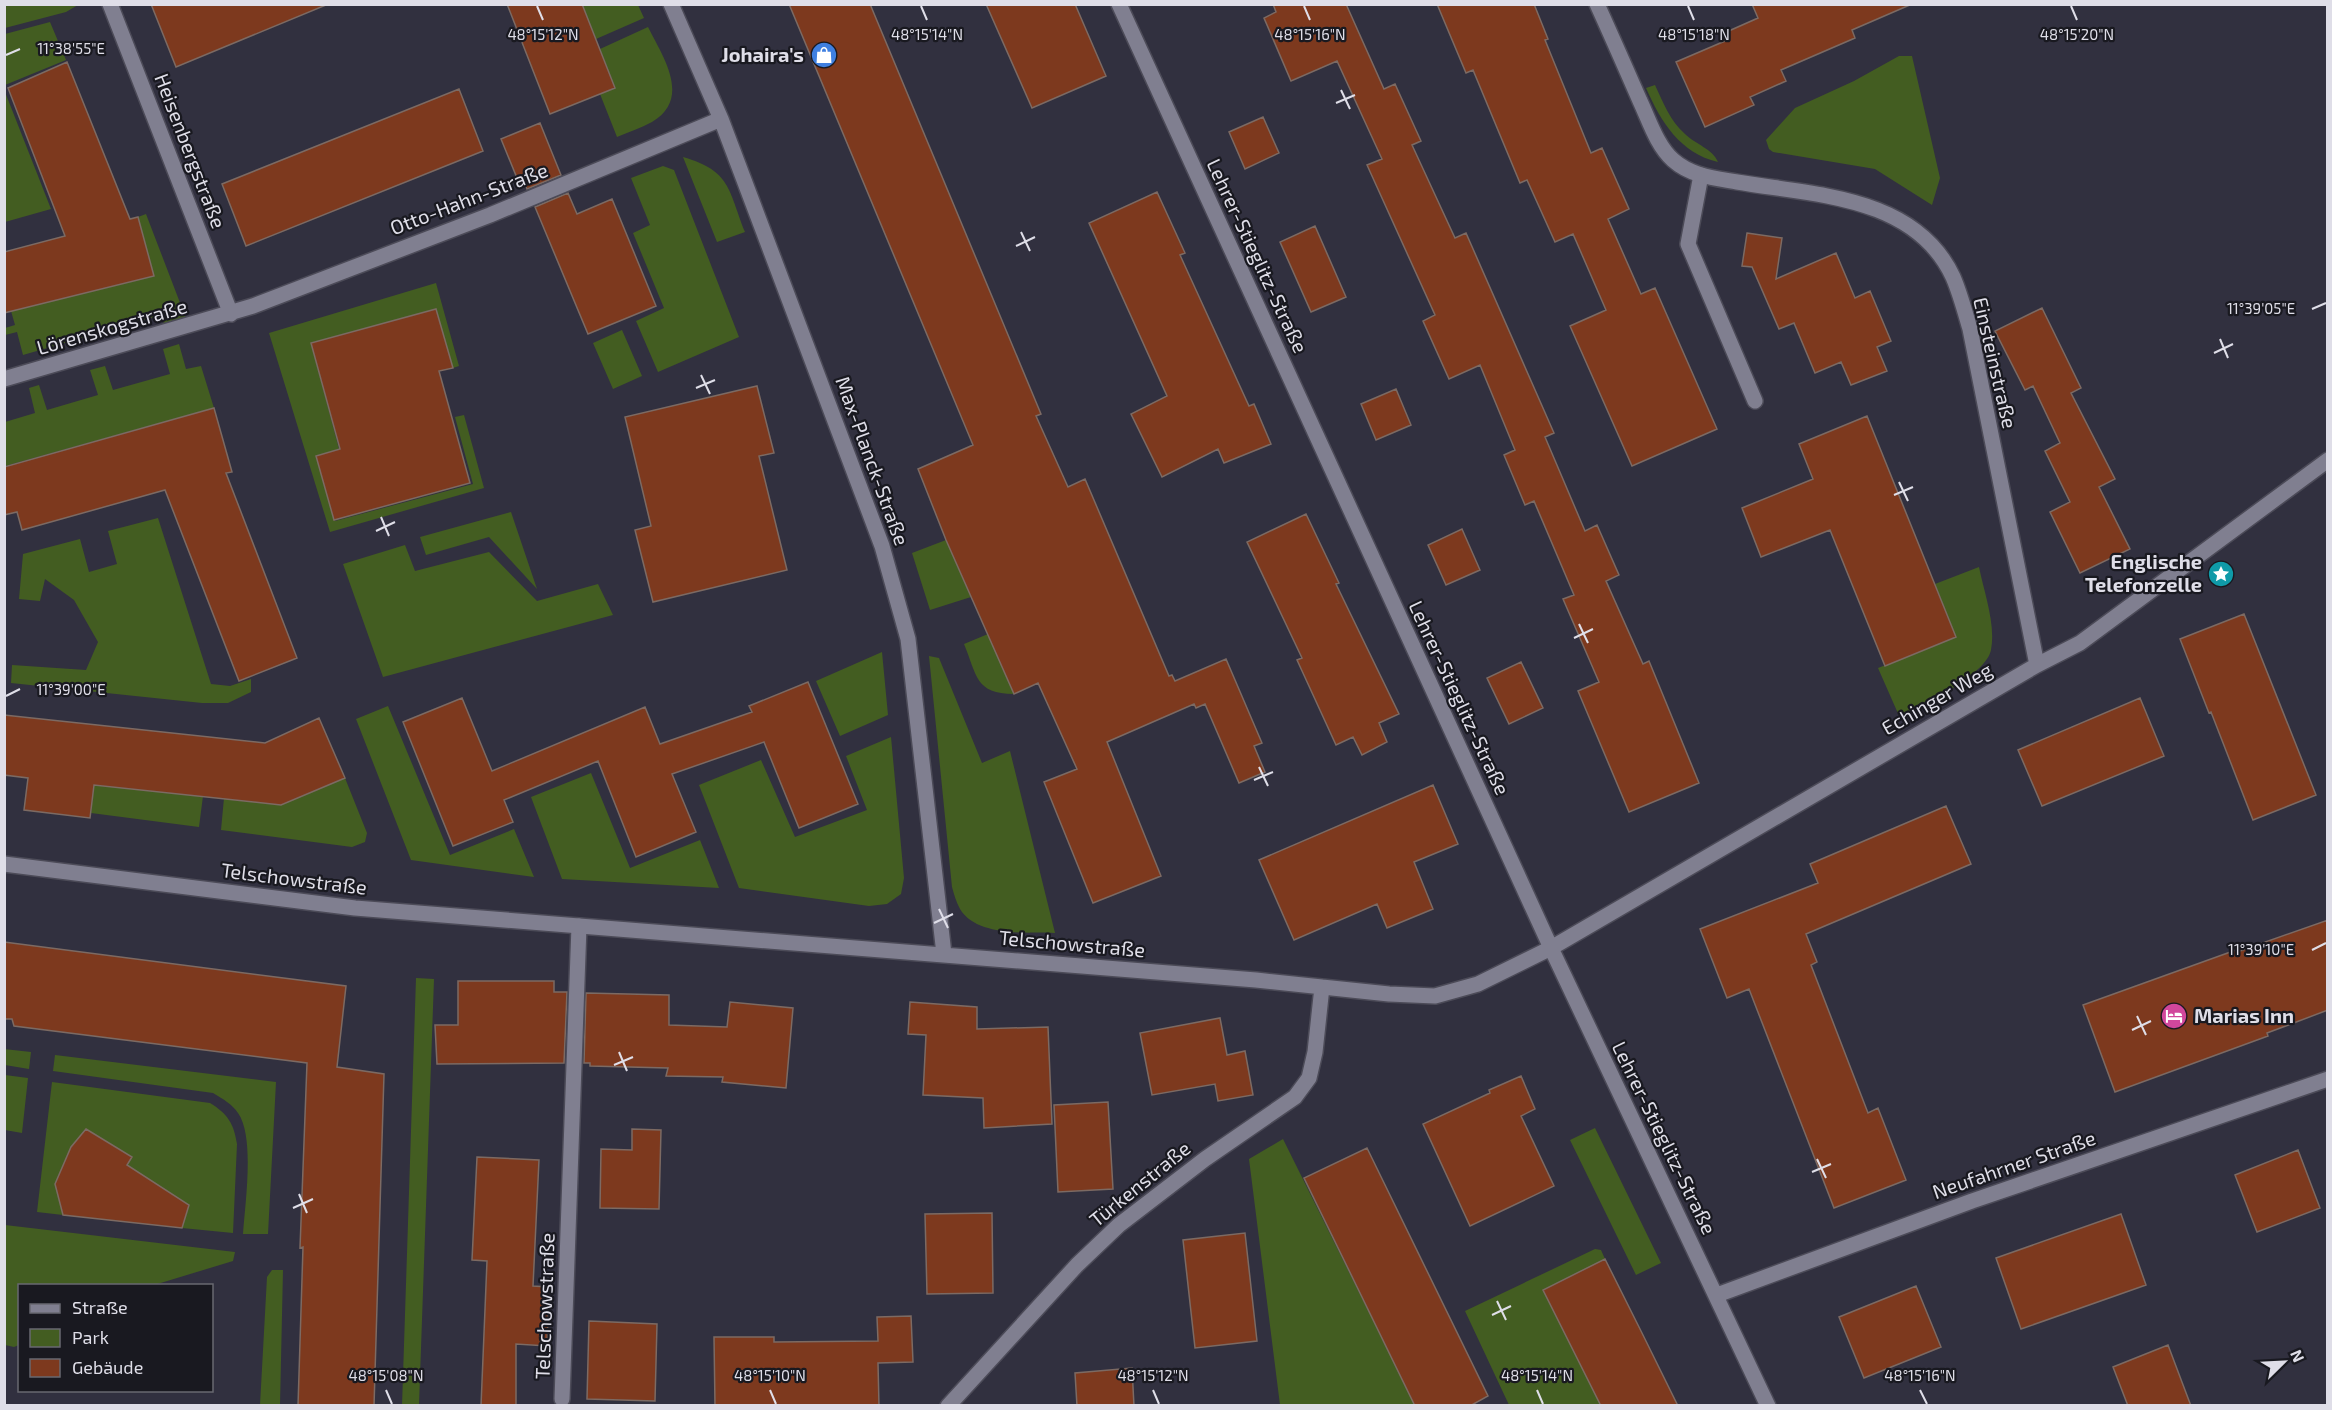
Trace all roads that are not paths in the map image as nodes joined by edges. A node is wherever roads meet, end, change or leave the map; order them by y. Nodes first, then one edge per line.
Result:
1 (110, 4) edge
2 (671, 4) edge
3 (1119, 4) edge
4 (1597, 4) edge
5 (721, 119) junction
6 (1701, 175) junction
7 (231, 314) junction
8 (4, 379) edge
9 (1755, 401) dead end
10 (2328, 460) edge
11 (2037, 665) junction
12 (4, 864) edge
13 (579, 926) junction
14 (1551, 948) junction
15 (944, 954) junction
16 (1322, 987) junction
17 (2328, 1080) edge
18 (1717, 1295) junction
19 (562, 1399) dead end
20 (948, 1406) edge
21 (1768, 1406) edge

1 - 7 street, Heisenbergstraße
2 - 5 street, Max-Planck-Straße
3 - 14 street, Lehrer-Stieglitz-Straße
4 - 6 street, Einsteinstraße
5 - 7 street, Otto-Hahn-Straße
5 - 15 street, Max-Planck-Straße
6 - 9 street
6 - 11 street, Einsteinstraße
7 - 8 street, Lörenskogstraße
10 - 11 street, Echinger Weg
11 - 14 street, Echinger Weg
12 - 13 street, Telschowstraße
13 - 15 street, Telschowstraße
13 - 19 street, Telschowstraße
14 - 16 street, Telschowstraße
14 - 18 street, Lehrer-Stieglitz-Straße
15 - 16 street, Telschowstraße
16 - 20 street, Türkenstraße
17 - 18 street, Neufahrner Straße
18 - 21 street, Lehrer-Stieglitz-Straße

